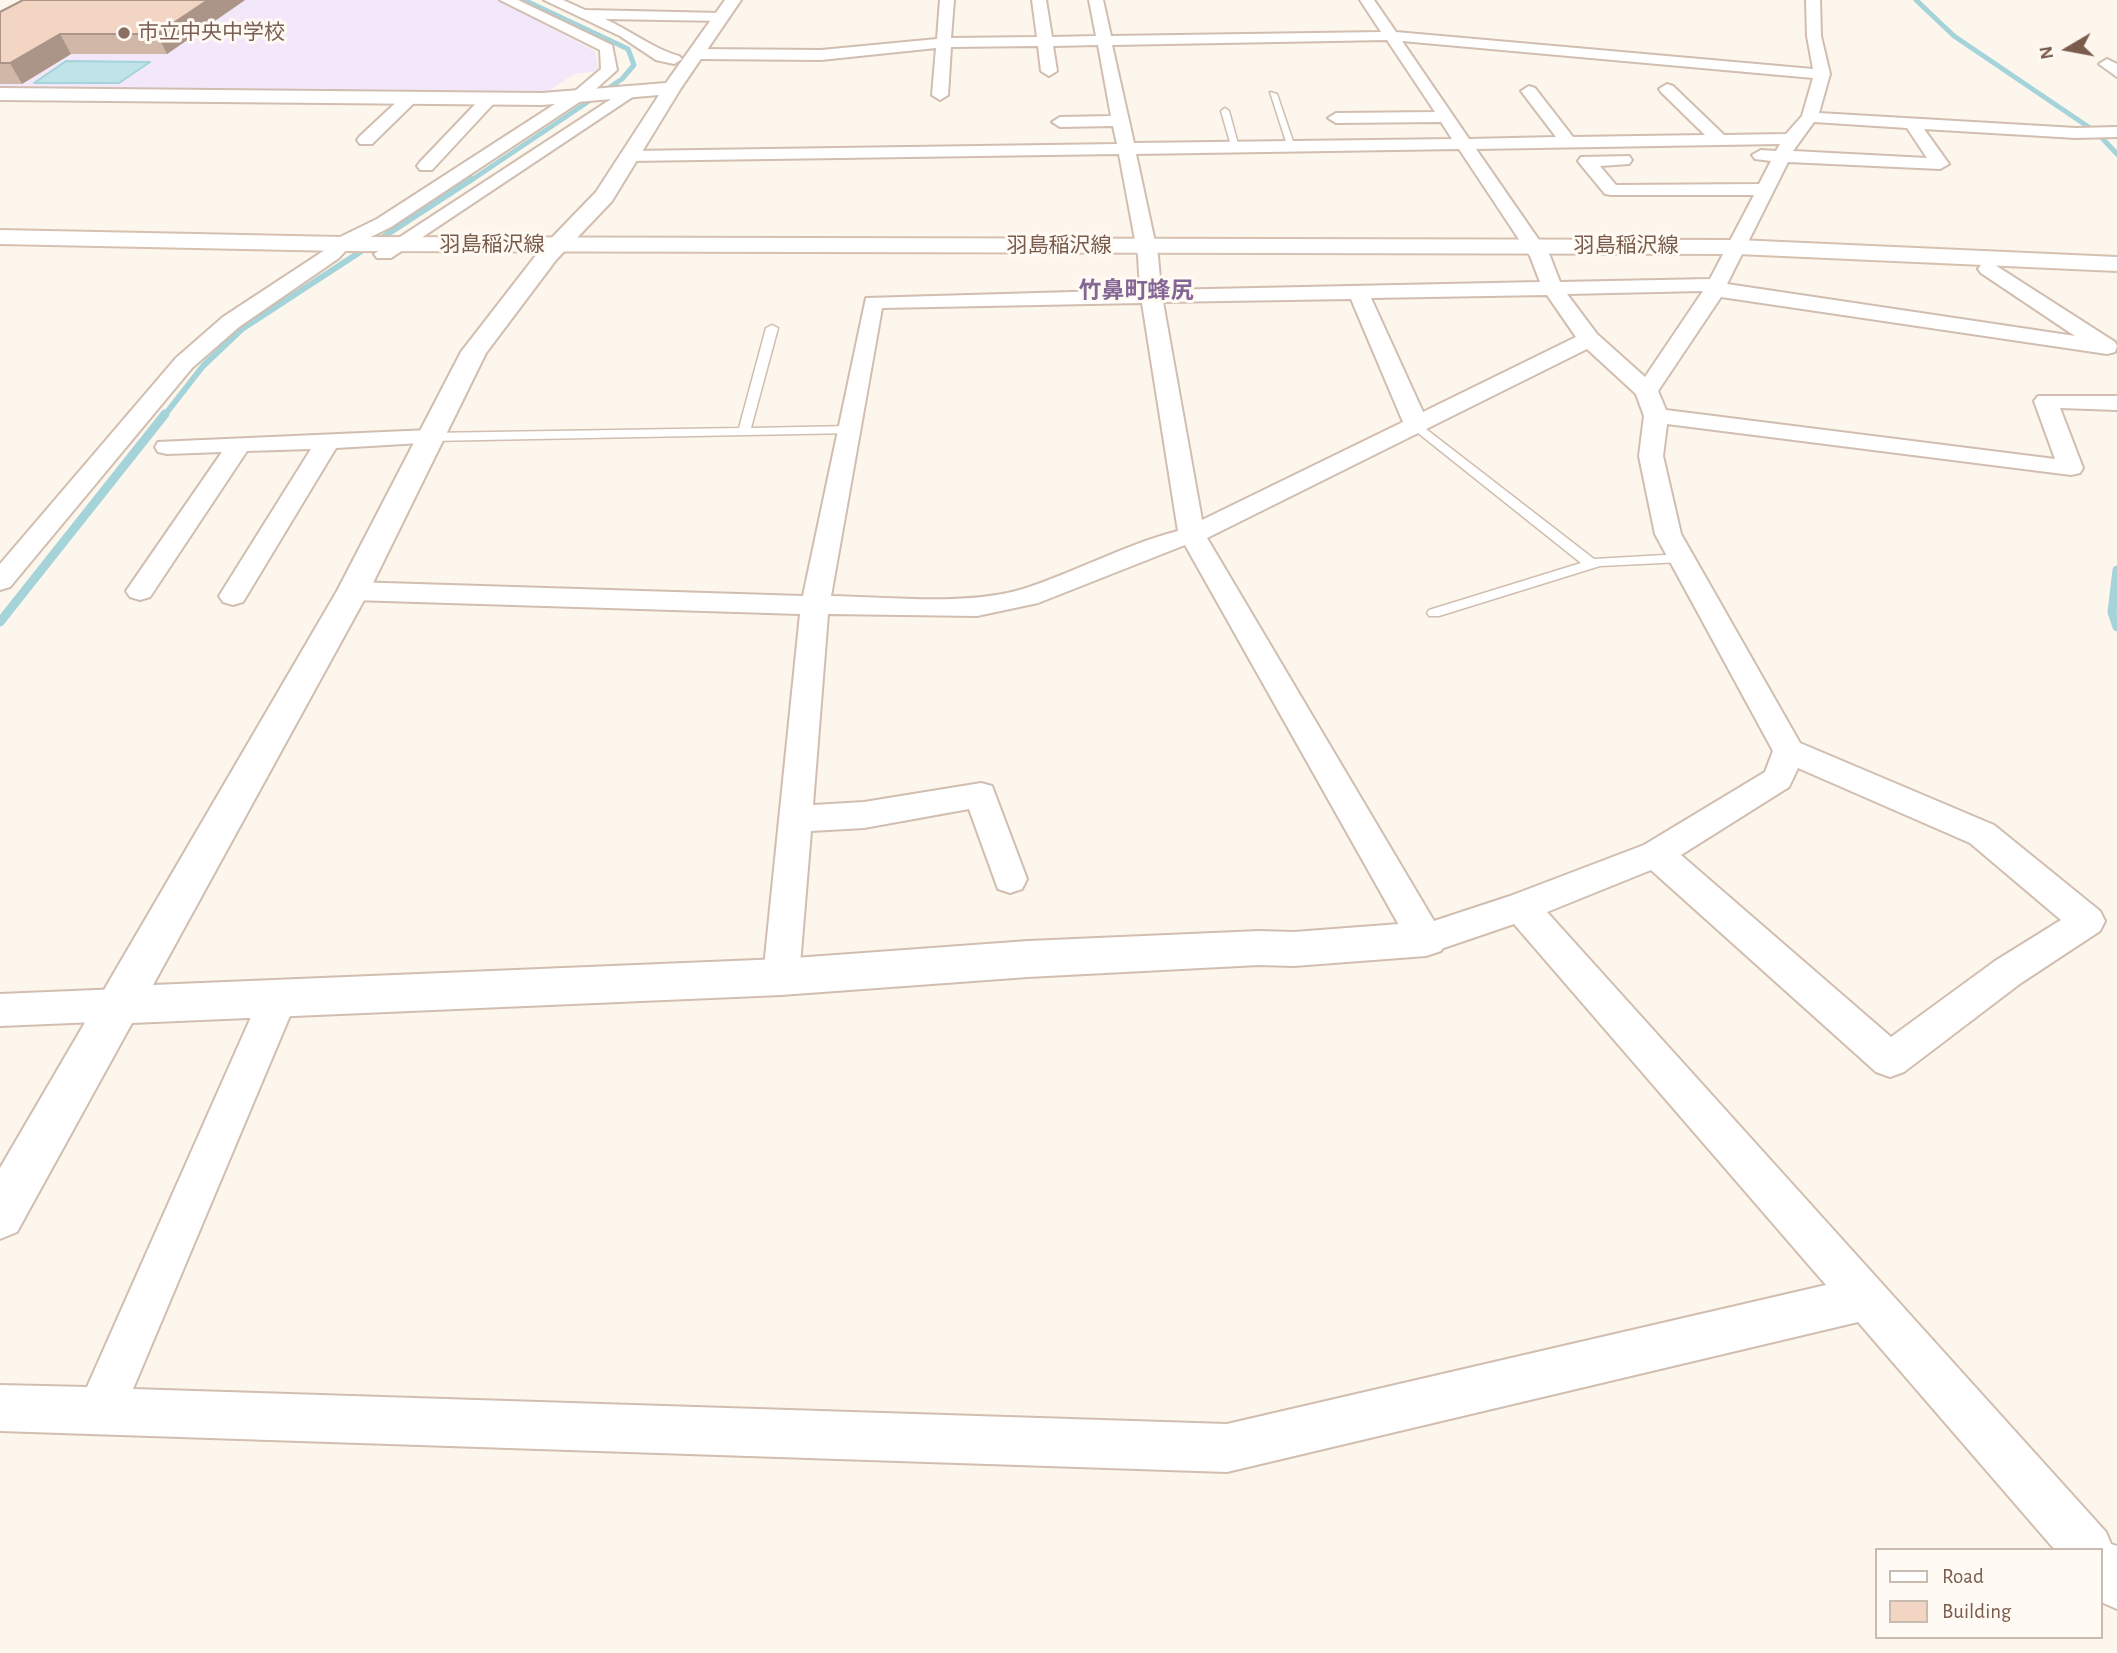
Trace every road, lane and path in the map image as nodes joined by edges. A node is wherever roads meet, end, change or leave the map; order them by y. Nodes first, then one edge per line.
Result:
1 (508, 0) edge
2 (551, 0) edge
3 (733, 0) edge
4 (947, 0) edge
5 (1039, 0) edge
6 (1096, 0) edge
7 (1367, 0) edge
8 (1813, 0) edge
9 (583, 14) junction
10 (722, 17) junction
11 (1391, 36) junction
12 (1045, 41) junction
13 (1104, 41) junction
14 (944, 43) junction
15 (698, 54) junction
16 (674, 59) dead end
17 (1049, 71) dead end
18 (1822, 74) junction
19 (673, 88) junction
20 (1667, 89) dead end
21 (1529, 91) dead end
22 (604, 93) junction
23 (0, 94) edge
24 (1273, 94) dead end
25 (940, 95) dead end
26 (409, 99) junction
27 (489, 99) junction
28 (1225, 111) dead end
29 (1445, 117) junction
30 (1810, 117) junction
31 (1121, 121) junction
32 (1060, 122) dead end
33 (1912, 123) junction
34 (2117, 132) edge
35 (366, 140) dead end
36 (1721, 141) junction
37 (1570, 144) junction
38 (1465, 146) junction
39 (1350, 147) junction
40 (1787, 147) junction
41 (1293, 148) junction
42 (1237, 149) junction
43 (1126, 150) junction
44 (630, 156) junction
45 (426, 166) dead end
46 (1766, 189) junction
47 (0, 237) edge
48 (0, 247) edge
49 (364, 249) junction
50 (553, 250) junction
51 (1147, 251) junction
52 (1536, 251) junction
53 (1735, 253) junction
54 (2117, 264) edge
55 (1988, 269) junction
56 (2117, 274) edge
57 (1716, 288) junction
58 (1553, 289) junction
59 (1358, 292) junction
60 (1151, 296) junction
61 (772, 328) dead end
62 (1589, 339) junction
63 (1651, 403) junction
64 (2117, 403) edge
65 (1417, 426) junction
66 (849, 430) junction
67 (744, 432) junction
68 (429, 437) junction
69 (328, 441) junction
70 (240, 444) junction
71 (167, 447) dead end
72 (1192, 535) junction
73 (1682, 558) junction
74 (1591, 564) junction
75 (0, 581) edge
76 (140, 591) dead end
77 (353, 591) junction
78 (233, 596) dead end
79 (815, 605) junction
80 (1434, 613) dead end
81 (1789, 751) junction
82 (795, 819) junction
83 (1656, 854) junction
84 (1010, 879) dead end
85 (1521, 907) junction
86 (1426, 939) junction
87 (781, 977) junction
88 (278, 999) junction
89 (120, 1006) junction
90 (0, 1010) edge
91 (0, 1216) edge
92 (1866, 1298) junction
93 (0, 1408) edge
94 (100, 1412) junction
95 (2086, 1548) edge
96 (2103, 1567) edge
97 (2117, 1583) edge

1 - 22 street
2 - 9 street
3 - 10 street
4 - 14 street
5 - 12 street
6 - 13 street
7 - 11 street
8 - 18 street
9 - 10 street
9 - 16 street
10 - 15 street
11 - 13 street
11 - 18 street
11 - 29 street
12 - 13 street
12 - 14 street
12 - 17 street
13 - 31 street
14 - 15 street
14 - 25 street
15 - 19 street
18 - 30 street
19 - 22 street
19 - 44 street
20 - 36 street
21 - 37 street
22 - 27 street
22 - 49 street
22 - 49 street
23 - 26 street
24 - 41 lane
26 - 27 street
26 - 35 street
27 - 45 street
28 - 42 lane
29 - 38 street
29 - 39 street
30 - 33 street
30 - 40 street
31 - 32 street
31 - 43 street
33 - 34 street
33 - 40 street
36 - 37 street
36 - 40 street
37 - 38 street
38 - 39 street
38 - 52 street
39 - 41 street
40 - 46 street
40 - 46 street
41 - 42 street
42 - 43 street
43 - 44 street
43 - 51 street
44 - 50 street
46 - 53 street
47 - 49 street, 羽島稲沢線
48 - 49 street, 羽島稲沢線
49 - 50 street, 羽島稲沢線
49 - 75 street
50 - 51 street, 羽島稲沢線
50 - 68 street
51 - 52 street, 羽島稲沢線
51 - 60 street
52 - 53 street, 羽島稲沢線
52 - 58 street
53 - 54 street, 羽島稲沢線
53 - 55 street, 羽島稲沢線
53 - 57 street
55 - 56 street, 羽島稲沢線
55 - 57 street
57 - 58 street
57 - 63 street
58 - 59 street
58 - 62 street
59 - 60 street
59 - 65 street
60 - 66 street
60 - 72 street
61 - 67 lane
62 - 63 street
62 - 65 street
63 - 64 street
63 - 73 street
65 - 72 street
65 - 74 lane
66 - 67 lane
66 - 79 street
67 - 68 lane
68 - 69 street
68 - 77 street
69 - 70 street
69 - 78 street
70 - 71 street
70 - 76 street
72 - 79 street
72 - 86 street
73 - 74 lane
73 - 81 street
74 - 80 lane
77 - 79 street
77 - 89 street
79 - 82 street
81 - 83 street
81 - 83 street
82 - 84 street
82 - 87 street
83 - 85 street
85 - 86 street
85 - 92 street
86 - 87 street
87 - 88 street
88 - 89 street
88 - 94 street
89 - 90 street
89 - 91 street
92 - 94 street
92 - 95 street
93 - 94 street
96 - 97 street

